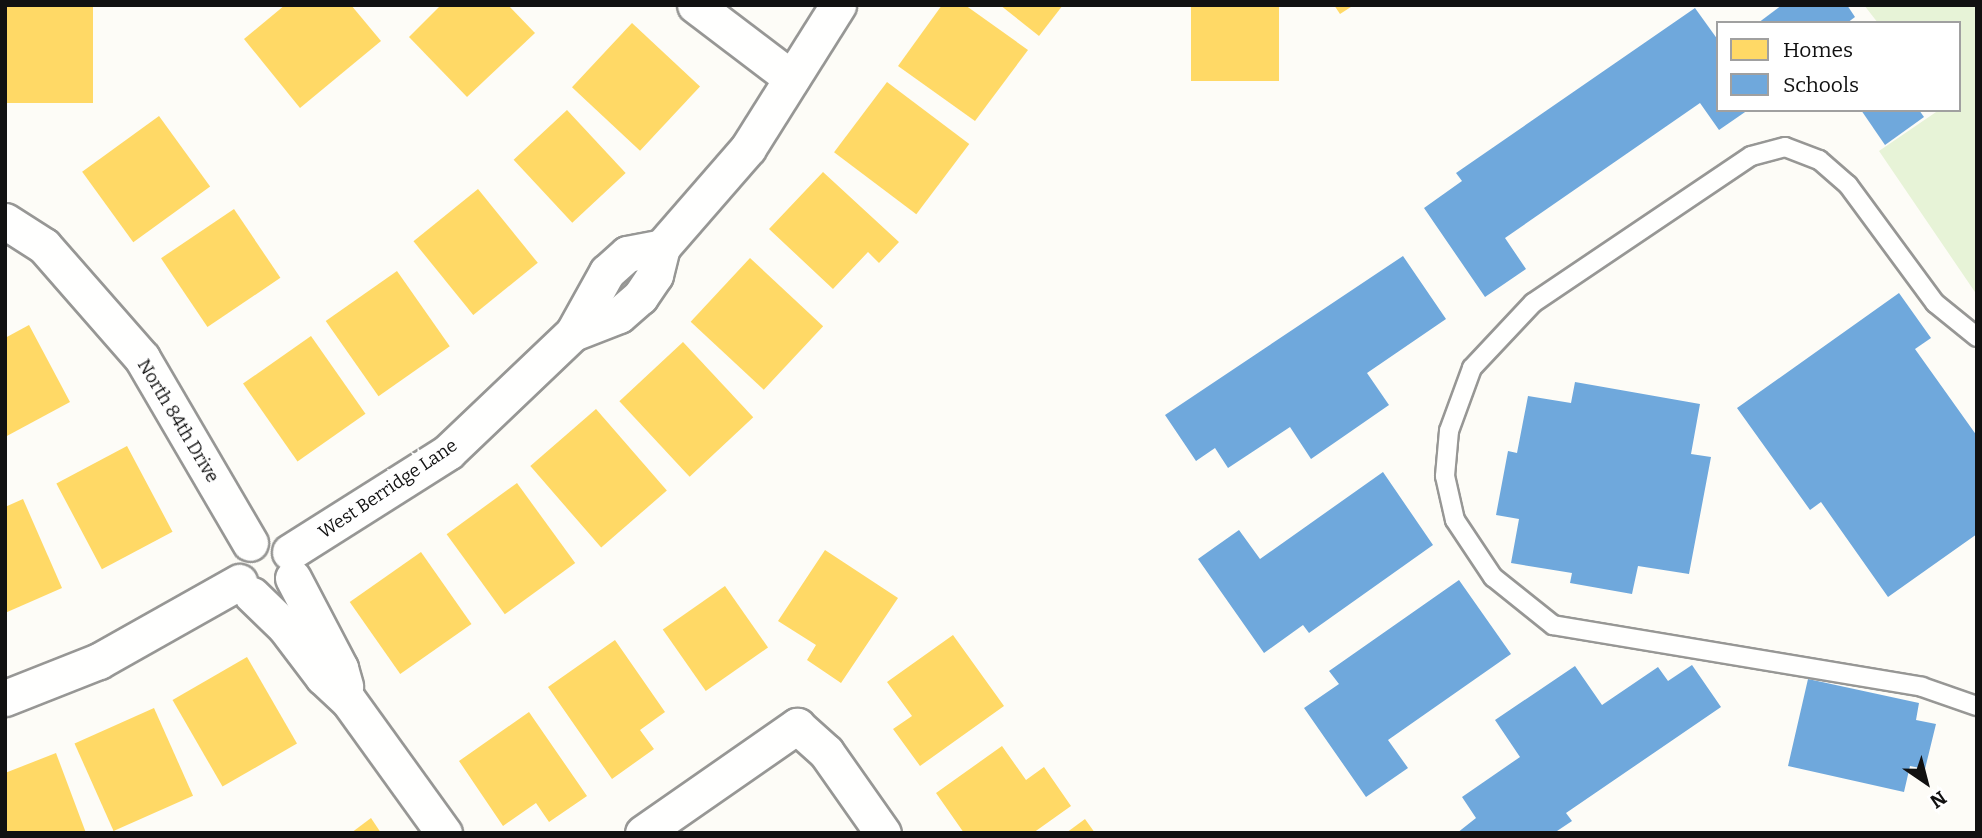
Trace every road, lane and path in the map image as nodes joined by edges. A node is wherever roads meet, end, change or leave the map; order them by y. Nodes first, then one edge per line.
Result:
1 (695, 5) edge
2 (838, 5) edge
3 (791, 78) junction
4 (5, 221) edge
5 (1977, 337) edge
6 (250, 543) junction
7 (292, 565) junction
8 (246, 588) junction
9 (5, 698) edge
10 (348, 699) junction
11 (1977, 706) edge
12 (444, 833) edge
13 (643, 833) edge
14 (883, 833) edge

1 - 3 street
2 - 3 street, West Berridge Lane
3 - 7 street, West Berridge Lane
4 - 6 street, North 84th Drive
5 - 11 lane
6 - 7 street
6 - 8 street
7 - 8 street, West Berridge Lane
7 - 10 street
8 - 9 street, West Berridge Lane
8 - 10 street
10 - 12 street
13 - 14 street

